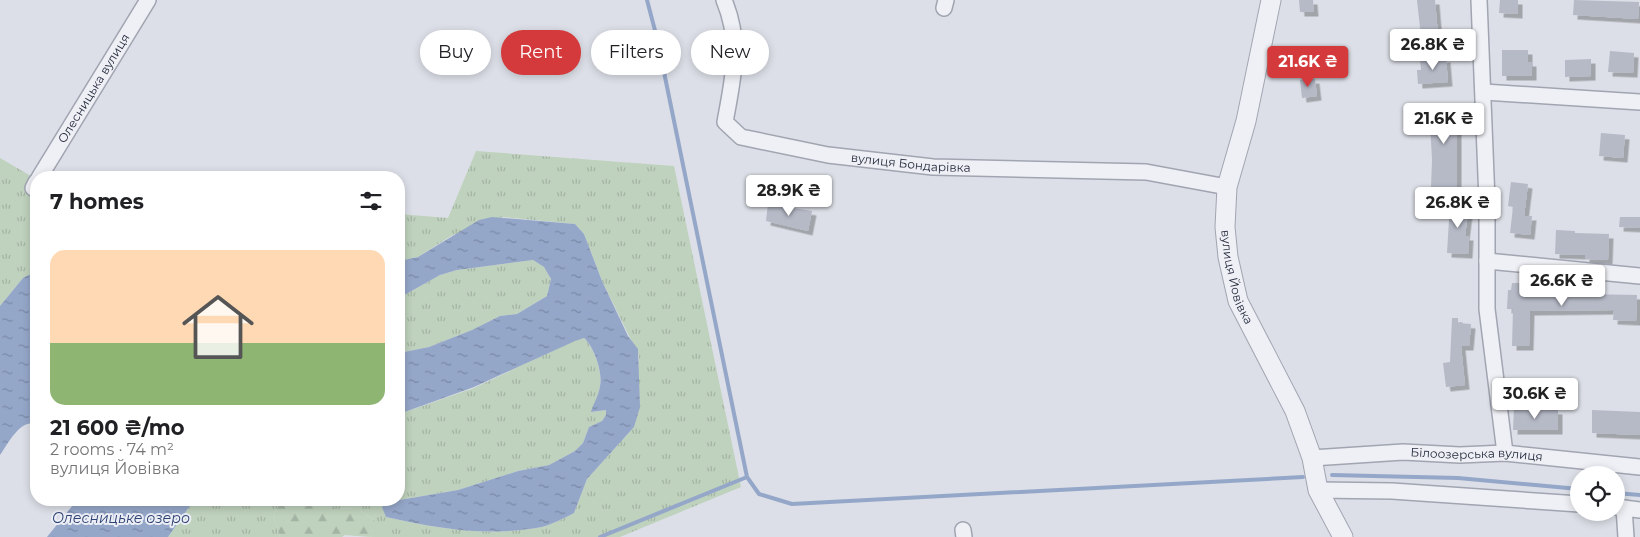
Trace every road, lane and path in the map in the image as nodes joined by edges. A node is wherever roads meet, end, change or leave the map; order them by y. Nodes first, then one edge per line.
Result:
1 (148, 0) edge
2 (724, 0) edge
3 (1271, 0) edge
4 (1479, 0) edge
5 (1484, 92) junction
6 (1640, 102) edge
7 (44, 171) edge
8 (1228, 187) junction
9 (1487, 261) junction
10 (1640, 276) edge
11 (1504, 453) junction
12 (1312, 458) junction
13 (1640, 467) edge
14 (1318, 490) junction
15 (1570, 503) edge
16 (1625, 508) edge
17 (1640, 510) edge
18 (1623, 521) edge
19 (1343, 537) edge
20 (1626, 537) edge

1 - 7 street, Олесницька вулиця
2 - 8 street, вулиця Бондарівка
3 - 8 street, вулиця Йовівка
4 - 5 street
5 - 6 street
5 - 9 street
8 - 12 street, вулиця Йовівка
9 - 10 street
9 - 11 street
11 - 12 street, Білоозерська вулиця
11 - 13 street, Білоозерська вулиця
12 - 14 street, вулиця Йовівка
14 - 15 street
14 - 19 street, вулиця Йовівка
16 - 17 street
18 - 20 street

